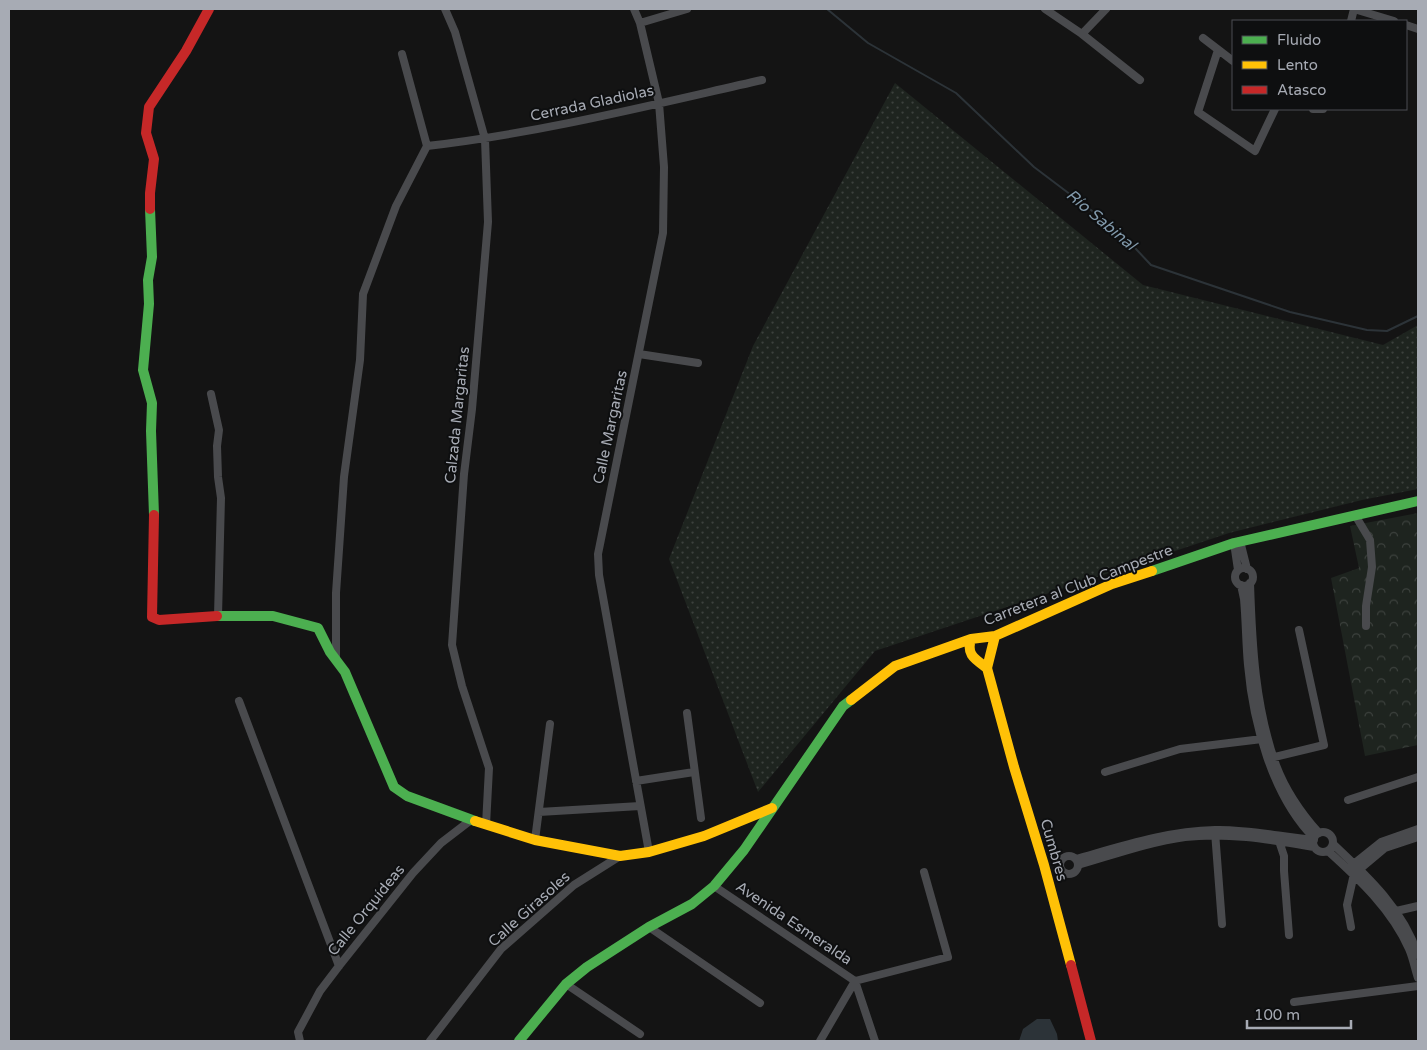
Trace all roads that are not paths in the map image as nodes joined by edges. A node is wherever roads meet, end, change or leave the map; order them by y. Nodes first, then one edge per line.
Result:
1 (209, 9) edge
2 (445, 9) edge
3 (634, 9) edge
4 (687, 9) edge
5 (1045, 9) edge
6 (1106, 9) edge
7 (1354, 9) edge
8 (1391, 20) edge
9 (640, 23) junction
10 (1082, 34) junction
11 (1203, 38) dead end
12 (1218, 50) junction
13 (402, 54) dead end
14 (1232, 60) edge
15 (762, 80) dead end
16 (1140, 80) dead end
17 (659, 103) junction
18 (1274, 110) edge
19 (485, 139) junction
20 (427, 146) junction
21 (639, 354) junction
22 (698, 363) dead end
23 (211, 394) dead end
24 (1418, 501) edge
25 (1355, 515) junction
26 (1237, 542) junction
27 (1247, 568) junction
28 (1238, 570) junction
29 (1250, 583) junction
30 (1241, 585) junction
31 (218, 616) junction
32 (1366, 626) dead end
33 (1299, 630) dead end
34 (995, 636) junction
35 (971, 639) junction
36 (336, 660) junction
37 (987, 668) junction
38 (239, 701) dead end
39 (686, 713) dead end
40 (550, 724) dead end
41 (1262, 740) junction
42 (1271, 757) junction
43 (694, 772) junction
44 (1105, 772) dead end
45 (1418, 777) edge
46 (636, 782) junction
47 (1348, 800) dead end
48 (640, 806) junction
49 (772, 808) junction
50 (539, 812) junction
51 (701, 818) dead end
52 (471, 820) junction
53 (486, 825) junction
54 (1418, 829) edge
55 (1215, 833) junction
56 (1418, 837) edge
57 (535, 840) junction
58 (1315, 840) junction
59 (1279, 841) junction
60 (1295, 844) junction
61 (1333, 844) junction
62 (1328, 851) junction
63 (649, 852) junction
64 (620, 856) junction
65 (1284, 856) junction
66 (1077, 862) junction
67 (1060, 865) junction
68 (1045, 868) junction
69 (1354, 869) junction
70 (924, 872) dead end
71 (714, 886) junction
72 (1418, 906) edge
73 (1397, 911) junction
74 (1388, 913) junction
75 (1222, 924) dead end
76 (649, 927) junction
77 (1351, 927) dead end
78 (1289, 935) dead end
79 (1418, 955) edge
80 (339, 966) junction
81 (1418, 978) edge
82 (855, 981) junction
83 (566, 984) junction
84 (1418, 986) edge
85 (1294, 1002) dead end
86 (760, 1003) dead end
87 (640, 1034) dead end
88 (300, 1041) edge
89 (430, 1041) edge
90 (519, 1041) edge
91 (820, 1041) edge
92 (875, 1041) edge
93 (1091, 1041) edge

1 - 31 street
2 - 19 street, Calzada Margaritas
3 - 9 street, Calle Margaritas
4 - 9 street
5 - 10 street
6 - 10 street
7 - 8 street
9 - 17 street, Calle Margaritas
10 - 16 street
11 - 12 street
12 - 14 street
12 - 18 street
13 - 20 street
15 - 17 street, Cerrada Gladiolas
17 - 19 street, Cerrada Gladiolas
17 - 21 street, Calle Margaritas
19 - 20 street, Cerrada Gladiolas
19 - 53 street, Calzada Margaritas
20 - 36 street
21 - 22 street
21 - 46 street, Calle Margaritas
23 - 31 street
24 - 25 street, Carretera al Club Campestre
25 - 26 street, Carretera al Club Campestre
25 - 32 street
26 - 27 street
26 - 28 street
26 - 34 street, Carretera al Club Campestre
27 - 28 street
27 - 29 street
28 - 30 street
29 - 30 street
29 - 42 street
30 - 41 street
31 - 36 street
33 - 42 street
34 - 35 street, Carretera al Club Campestre
34 - 37 street, Cumbres
35 - 37 street
35 - 49 street, Carretera al Club Campestre
36 - 52 street
37 - 68 street, Cumbres
38 - 80 street
39 - 43 street
40 - 50 street
41 - 42 street
41 - 44 street
42 - 58 street
43 - 46 street
43 - 51 street
45 - 47 street
46 - 48 street, Calle Margaritas
48 - 50 street
48 - 63 street, Calle Margaritas
49 - 63 street
49 - 71 street, Carretera al Club Campestre
50 - 57 street
52 - 53 street
52 - 80 street, Calle Orquídeas
53 - 57 street
54 - 69 street
55 - 58 street
55 - 59 street
55 - 66 street
55 - 75 street
56 - 69 street
57 - 64 street
58 - 60 street
58 - 61 street
58 - 62 street
59 - 60 street
59 - 65 street
60 - 65 street
61 - 62 street
61 - 69 street
62 - 69 street
63 - 64 street
64 - 89 street, Calle Girasoles
65 - 78 street
66 - 67 street
66 - 67 street
67 - 68 street
68 - 93 street, Cumbres
69 - 73 street
69 - 74 street
69 - 77 street
70 - 82 street
71 - 76 street, Carretera al Club Campestre
71 - 82 street, Avenida Esmeralda
72 - 73 street
73 - 74 street
73 - 79 street
74 - 81 street
76 - 83 street, Carretera al Club Campestre
76 - 86 street
80 - 88 street, Calle Orquídeas
82 - 91 street
82 - 92 street, Avenida Esmeralda
83 - 87 street
83 - 90 street, Carretera al Club Campestre
84 - 85 street

